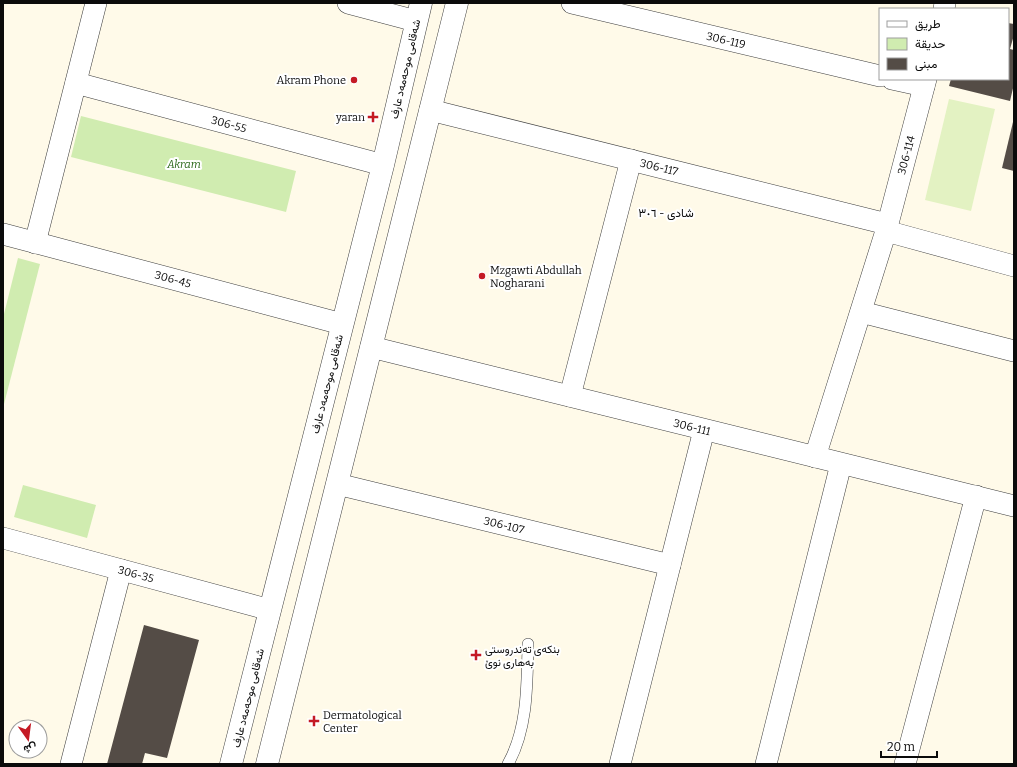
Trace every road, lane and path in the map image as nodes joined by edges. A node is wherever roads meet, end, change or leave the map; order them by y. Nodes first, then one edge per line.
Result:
1 (96, 3) edge
2 (348, 3) edge
3 (457, 3) edge
4 (572, 3) edge
5 (419, 12) edge
6 (879, 76) edge
7 (900, 80) edge
8 (76, 83) junction
9 (925, 83) edge
10 (430, 110) junction
11 (631, 160) junction
12 (380, 174) junction
13 (410, 192) junction
14 (886, 228) junction
15 (3, 235) edge
16 (35, 243) junction
17 (1014, 266) edge
18 (861, 312) junction
19 (342, 324) junction
20 (371, 347) junction
21 (1014, 351) edge
22 (570, 396) junction
23 (704, 430) junction
24 (815, 457) junction
25 (841, 464) junction
26 (337, 484) junction
27 (976, 496) junction
28 (1014, 506) edge
29 (3, 538) edge
30 (670, 565) junction
31 (121, 570) junction
32 (270, 610) junction
33 (528, 644) dead end
34 (71, 764) edge
35 (231, 764) edge
36 (267, 764) edge
37 (508, 764) edge
38 (620, 764) edge
39 (766, 764) edge
40 (905, 764) edge

1 - 8 street
2 - 5 street
3 - 10 street
4 - 6 street, 306-119
5 - 12 street, شەقامی موحەمەد عارف
7 - 9 street
8 - 12 street, 306-55
8 - 16 street
9 - 14 street, 306-114
10 - 11 street, 306-117
10 - 13 street
11 - 14 street, 306-117
11 - 22 street
12 - 13 street
12 - 19 street, شەقامی موحەمەد عارف
13 - 20 street
14 - 17 street, 306-117
14 - 18 street, 306-114
15 - 16 street, 306-45
16 - 19 street, 306-45
18 - 21 street
18 - 24 street, 306-114
19 - 32 street, شەقامی موحەمەد عارف
20 - 22 street, 306-111
20 - 26 street
22 - 23 street, 306-111
23 - 24 street, 306-111
23 - 30 street
24 - 25 street, 306-111
25 - 27 street, 306-111
25 - 39 street
26 - 30 street, 306-107
26 - 36 street
27 - 28 street, 306-111
27 - 40 street
29 - 31 street, 306-35
30 - 38 street
31 - 32 street, 306-35
31 - 34 street
32 - 35 street, شەقامی موحەمەد عارف
33 - 37 lane

